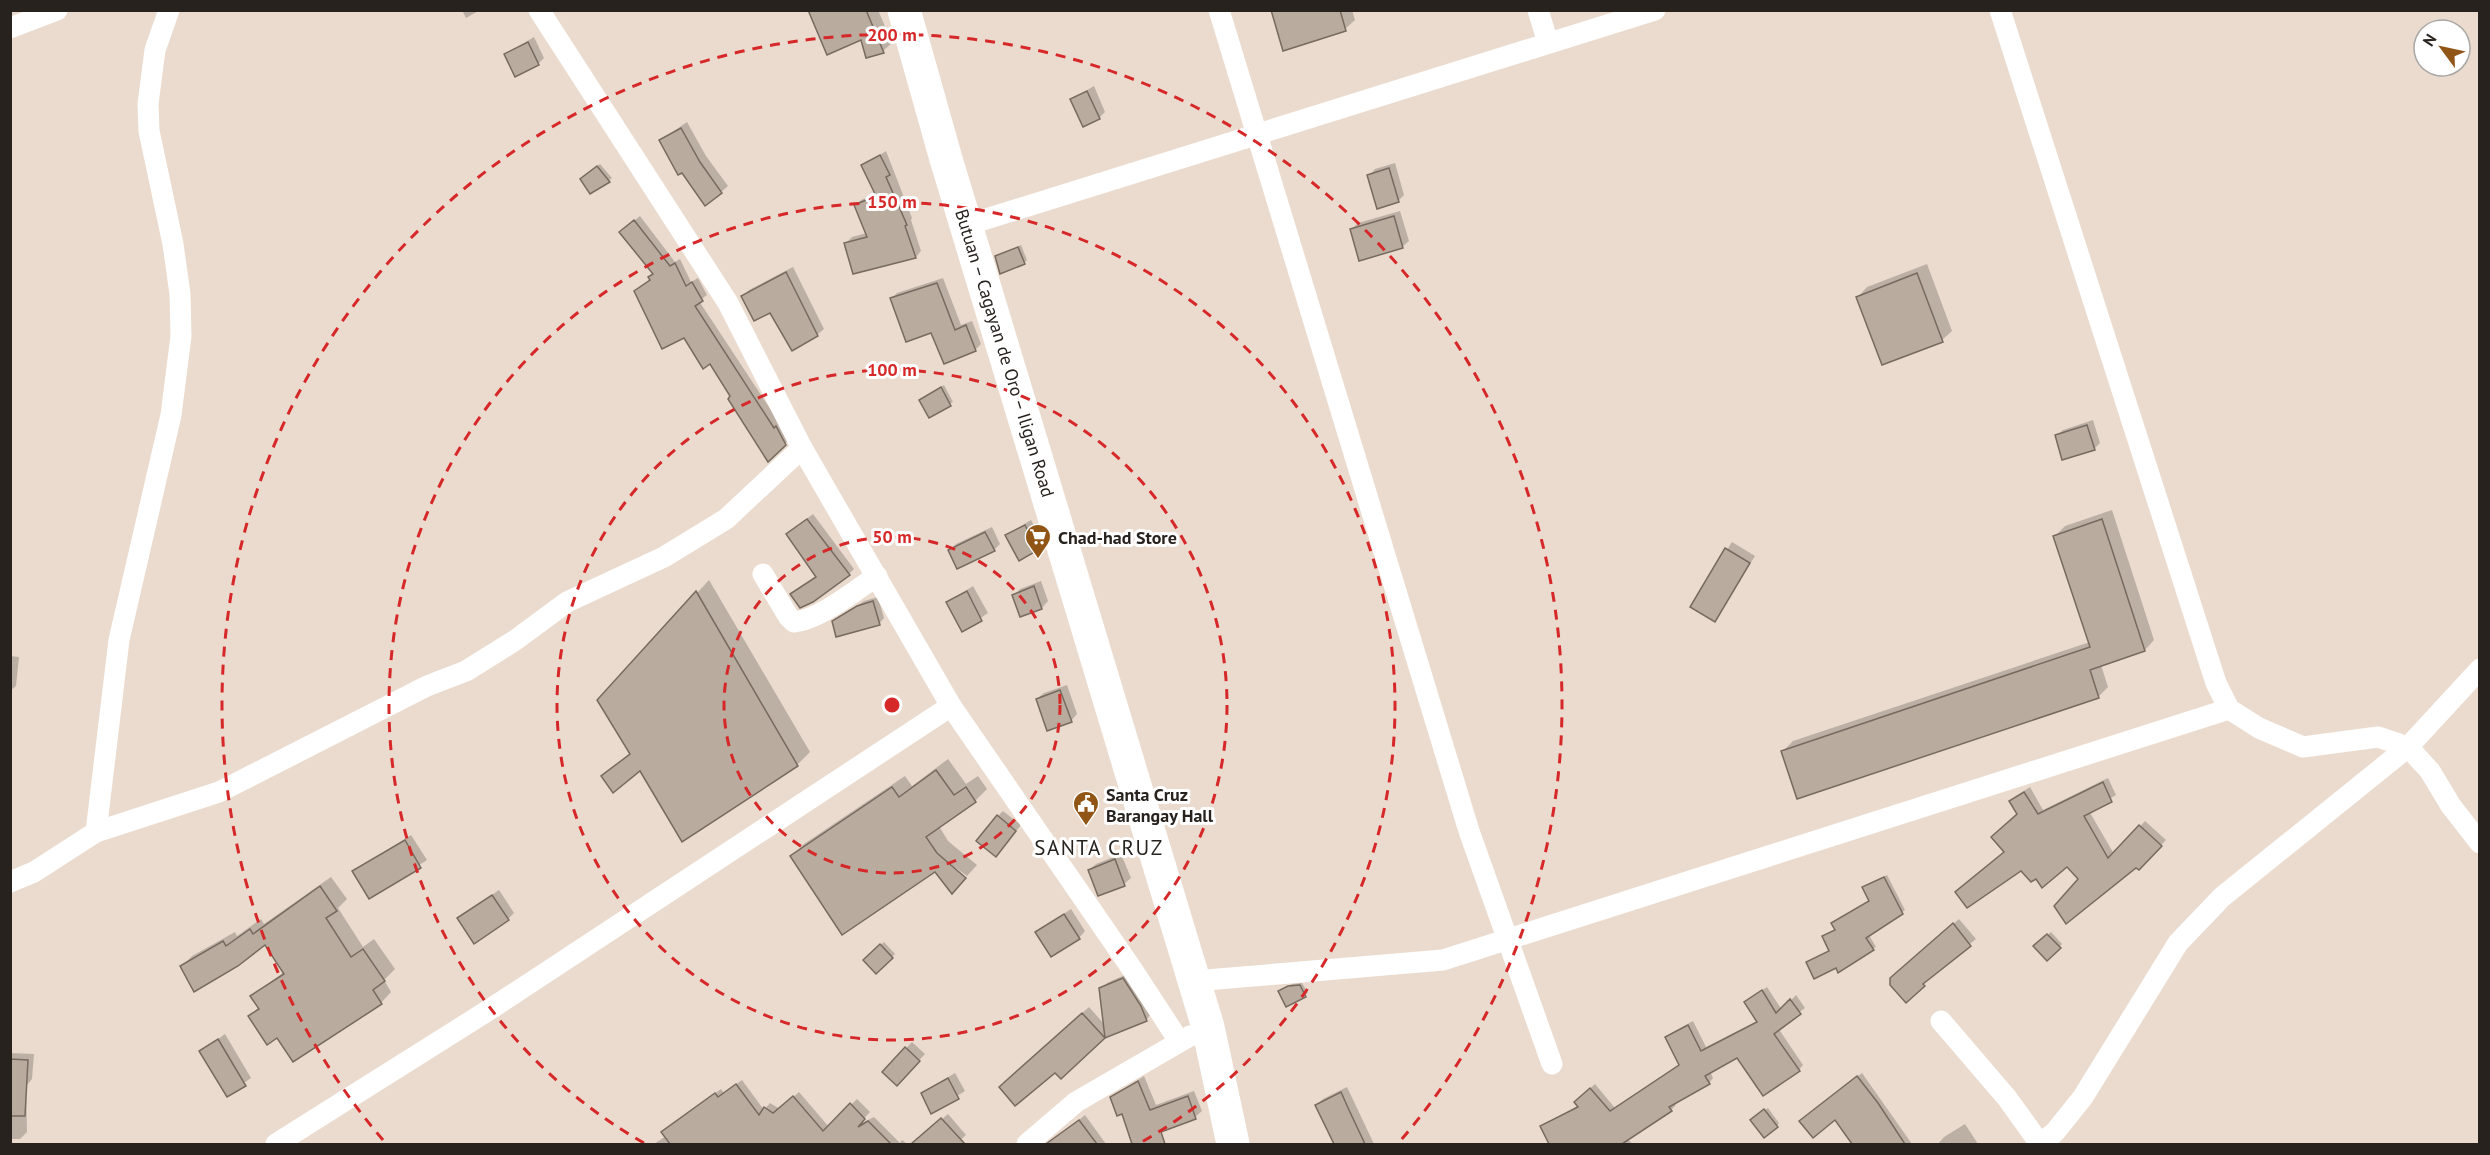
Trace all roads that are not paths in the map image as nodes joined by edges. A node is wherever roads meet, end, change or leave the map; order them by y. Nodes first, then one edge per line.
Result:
1 (57, 10) edge
2 (169, 10) edge
3 (539, 10) edge
4 (904, 10) edge
5 (1219, 10) edge
6 (1538, 10) edge
7 (1655, 10) edge
8 (2000, 10) edge
9 (12, 27) edge
10 (1548, 43) junction
11 (1257, 135) junction
12 (967, 225) junction
13 (802, 448) junction
14 (763, 574) dead end
15 (877, 576) junction
16 (2480, 669) edge
17 (951, 706) junction
18 (2229, 709) junction
19 (2408, 747) junction
20 (96, 832) junction
21 (2480, 843) edge
22 (10, 882) edge
23 (1509, 940) junction
24 (1194, 981) junction
25 (1941, 1021) dead end
26 (1208, 1027) junction
27 (1179, 1041) junction
28 (1552, 1064) dead end
29 (276, 1144) edge
30 (1027, 1144) edge
31 (1233, 1144) edge
32 (2040, 1144) edge

1 - 9 street
2 - 20 street
3 - 13 street
4 - 12 highway, Butuan – Cagayan de Oro – Iligan Road
5 - 11 street
6 - 10 street
7 - 10 street
8 - 18 street
10 - 11 street
11 - 12 street
11 - 23 street
12 - 24 highway, Butuan – Cagayan de Oro – Iligan Road
13 - 15 street
13 - 20 street
14 - 15 street
15 - 17 street
16 - 19 street
17 - 27 street
17 - 29 street
18 - 19 street
18 - 23 street
19 - 21 street
19 - 32 street
20 - 22 street
23 - 24 street
23 - 28 street
24 - 26 highway, Butuan – Cagayan de Oro – Iligan Road
25 - 32 street
26 - 27 street
26 - 31 highway, Butuan – Cagayan de Oro – Iligan Road
27 - 30 street

